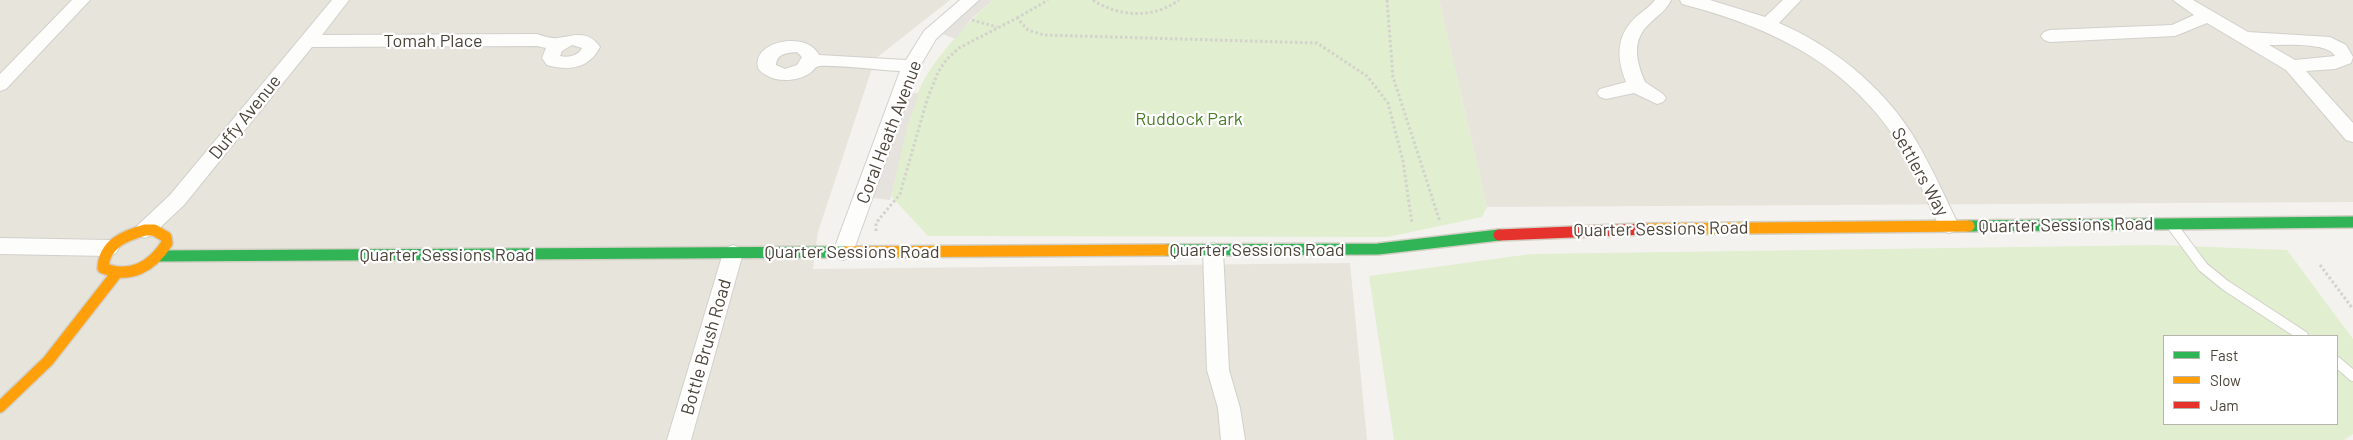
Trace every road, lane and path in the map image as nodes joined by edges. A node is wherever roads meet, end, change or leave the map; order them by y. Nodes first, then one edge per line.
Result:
1 (82, 0) edge
2 (341, 0) edge
3 (971, 0) edge
4 (1048, 0) edge
5 (1093, 0) edge
6 (1179, 0) edge
7 (1387, 0) edge
8 (1663, 0) edge
9 (1688, 0) edge
10 (1793, 0) edge
11 (2181, 0) edge
12 (953, 13) junction
13 (2208, 16) junction
14 (1016, 18) junction
15 (1768, 24) junction
16 (998, 27) junction
17 (2050, 36) dead end
18 (2247, 38) junction
19 (308, 41) junction
20 (557, 45) dead end
21 (811, 60) dead end
22 (911, 66) junction
23 (2292, 66) junction
24 (0, 85) edge
25 (1636, 86) junction
26 (1606, 94) dead end
27 (1657, 98) dead end
28 (2353, 135) edge
29 (1440, 222) dead end
30 (2353, 222) edge
31 (2171, 224) junction
32 (1949, 226) junction
33 (1413, 228) dead end
34 (145, 230) junction
35 (876, 231) dead end
36 (0, 246) edge
37 (109, 248) junction
38 (1213, 251) junction
39 (843, 252) junction
40 (733, 253) junction
41 (159, 256) junction
42 (2320, 265) dead end
43 (116, 274) junction
44 (2353, 309) edge
45 (2301, 335) edge
46 (2338, 363) edge
47 (2353, 376) edge
48 (0, 407) edge
49 (679, 440) edge
50 (1233, 440) edge

1 - 24 street
2 - 19 street, Duffy Avenue
3 - 12 street, Coral Heath Avenue
4 - 14 path
5 - 6 path
7 - 29 path
8 - 25 street
9 - 15 street, Settlers Way
10 - 15 street
11 - 13 street
12 - 16 path
12 - 22 street, Coral Heath Avenue
13 - 17 street
13 - 18 street
14 - 16 path
14 - 33 path
15 - 32 street, Settlers Way
16 - 35 path
18 - 23 street
18 - 23 street
19 - 20 street, Tomah Place
19 - 34 street, Duffy Avenue
21 - 22 street
22 - 39 street, Coral Heath Avenue
23 - 28 street
25 - 26 street
25 - 27 street
30 - 31 main road, Quarter Sessions Road
31 - 32 main road, Quarter Sessions Road
31 - 45 lane
32 - 38 main road, Quarter Sessions Road
34 - 37 main road
34 - 41 main road
36 - 37 street
37 - 43 main road
38 - 39 main road, Quarter Sessions Road
38 - 50 street
39 - 40 main road, Quarter Sessions Road
40 - 41 main road, Quarter Sessions Road
40 - 49 street, Bottle Brush Road
41 - 43 main road
42 - 44 path
43 - 48 main road
46 - 47 lane

